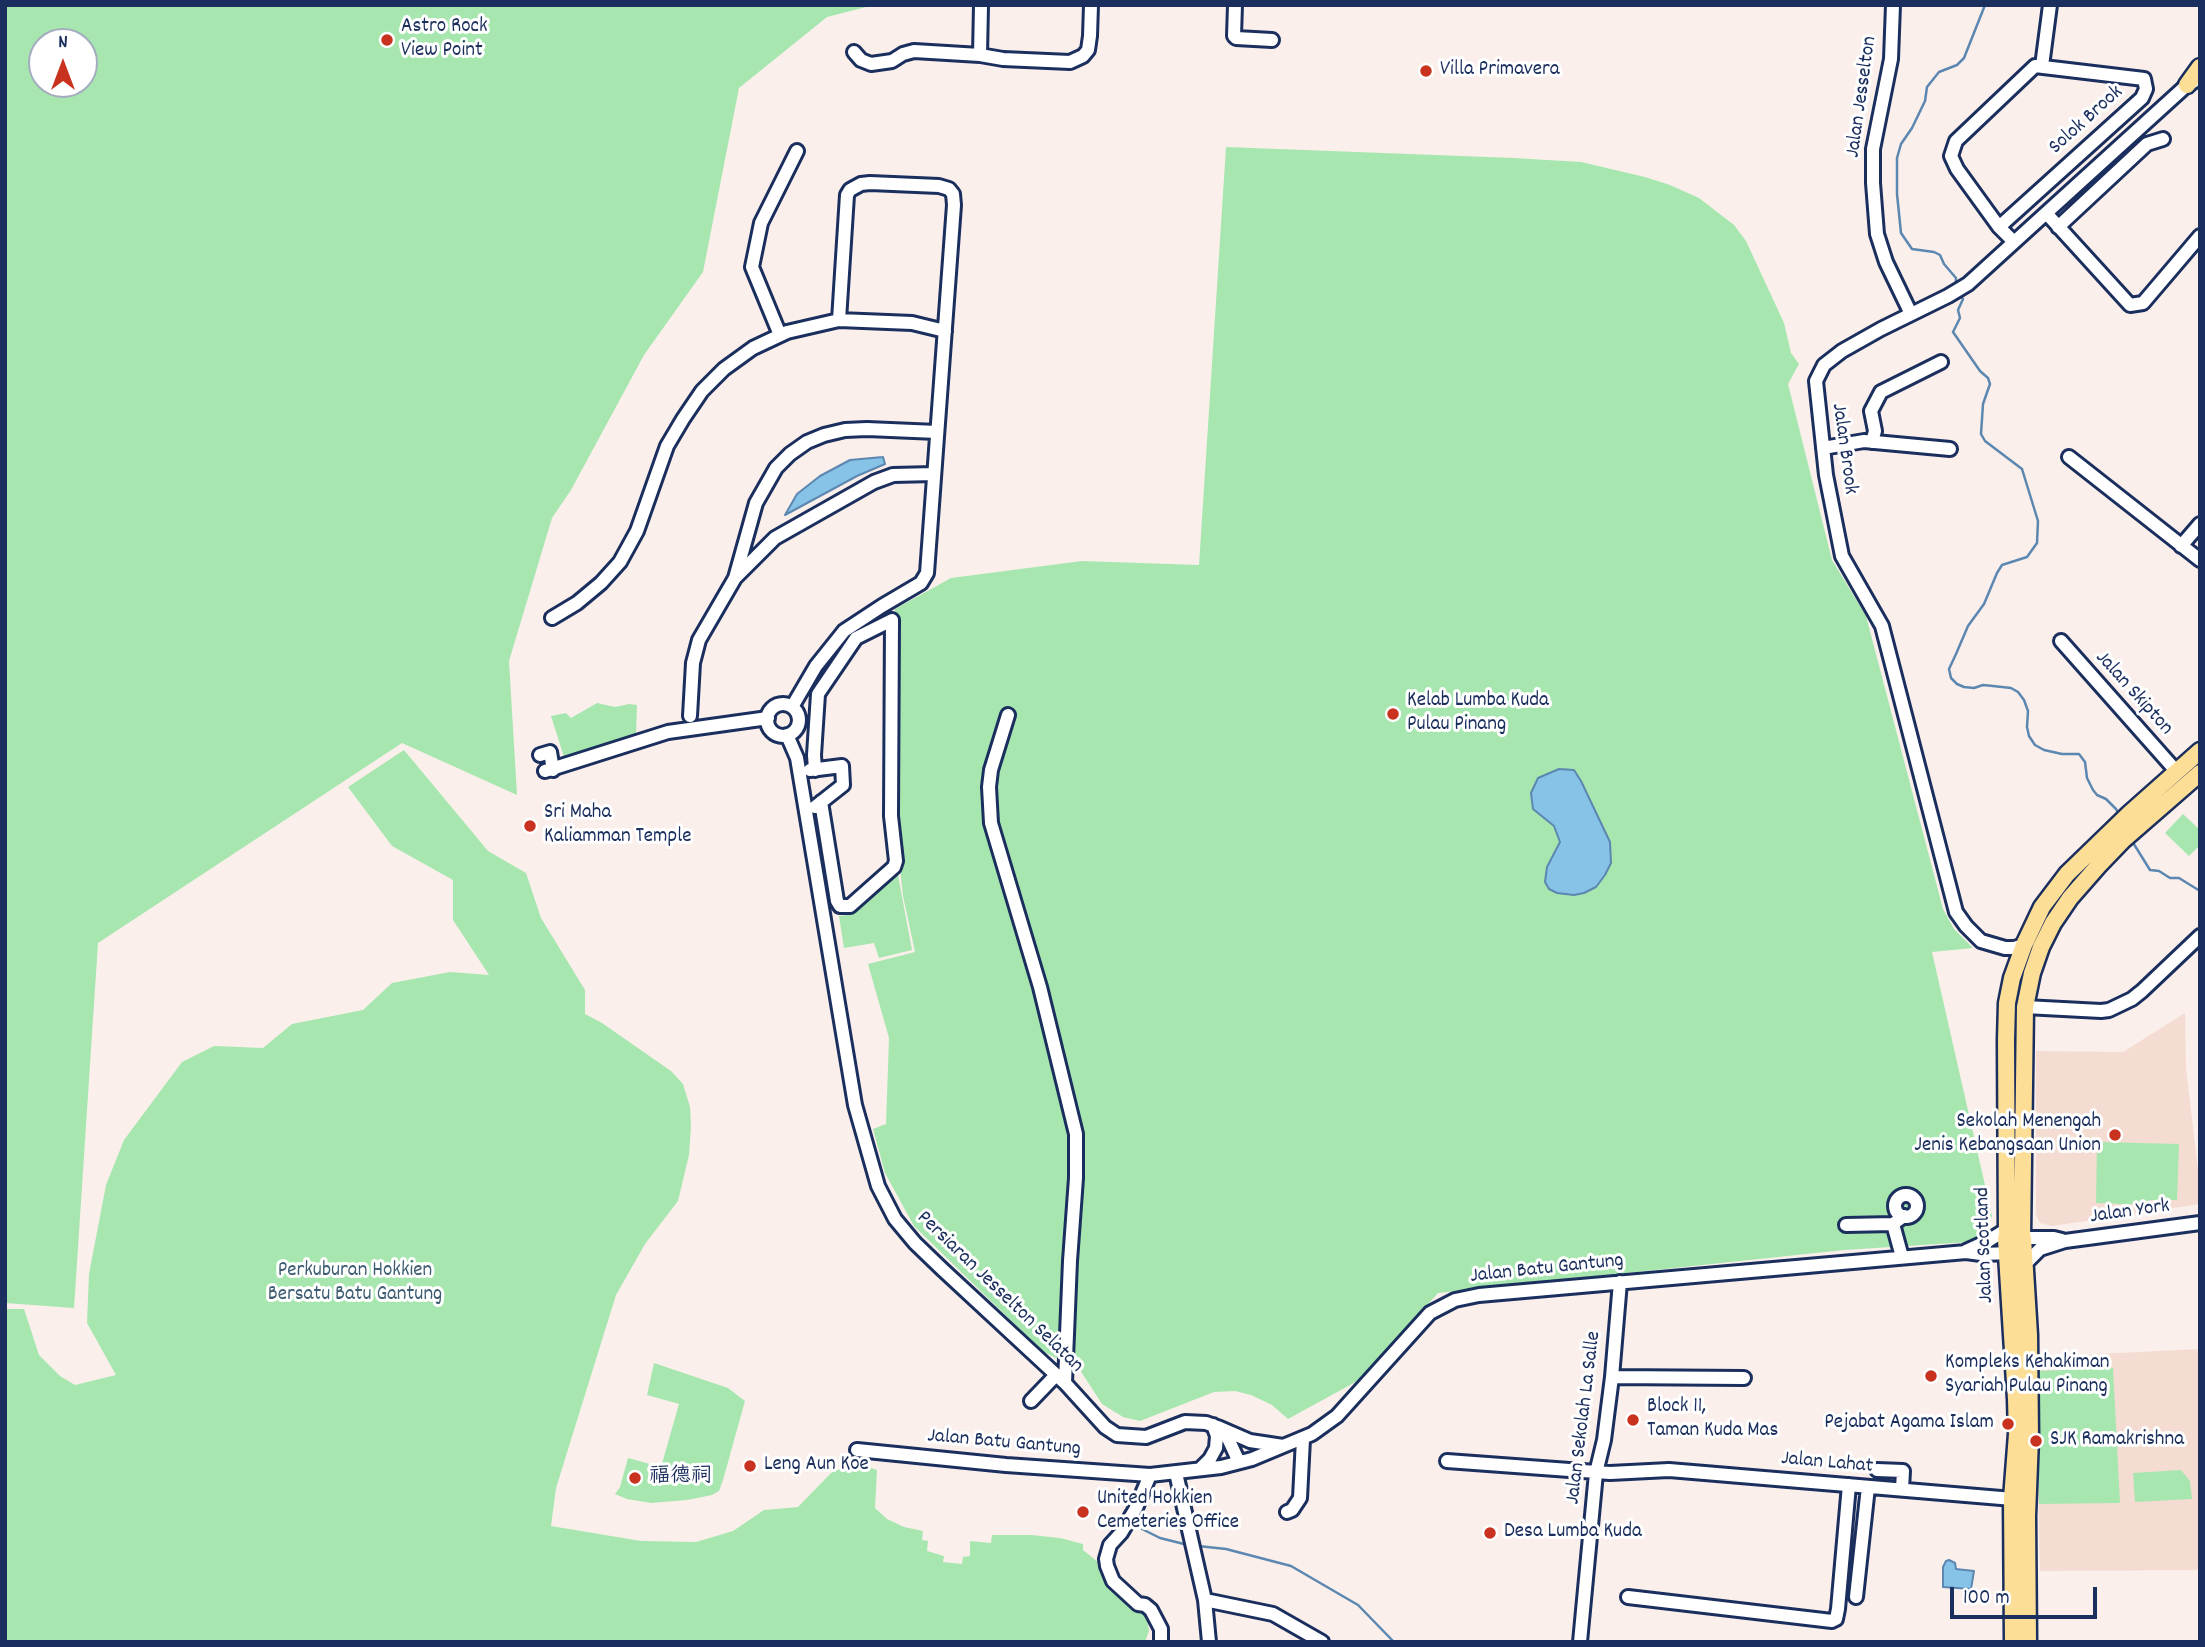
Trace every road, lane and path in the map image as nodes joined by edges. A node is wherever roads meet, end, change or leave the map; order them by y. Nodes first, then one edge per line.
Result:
1 (981, 5) edge
2 (1091, 5) edge
3 (1235, 5) edge
4 (1894, 5) edge
5 (2050, 5) edge
6 (1272, 40) dead end
7 (854, 52) dead end
8 (980, 54) junction
9 (2042, 66) junction
10 (2200, 67) edge
11 (2195, 83) edge
12 (2163, 138) dead end
13 (797, 151) dead end
14 (2046, 214) junction
15 (1999, 227) junction
16 (2058, 227) junction
17 (2200, 236) edge
18 (2014, 242) junction
19 (1911, 314) junction
20 (839, 320) junction
21 (945, 331) junction
22 (780, 335) junction
23 (1941, 362) dead end
24 (937, 432) junction
25 (1872, 442) junction
26 (1823, 448) junction
27 (1951, 449) dead end
28 (2069, 457) dead end
29 (934, 474) junction
30 (2200, 524) edge
31 (2181, 545) junction
32 (2200, 561) edge
33 (735, 578) junction
34 (552, 618) dead end
35 (2061, 641) dead end
36 (792, 707) junction
37 (1008, 715) dead end
38 (690, 716) dead end
39 (768, 718) junction
40 (787, 735) junction
41 (2200, 751) edge
42 (540, 755) dead end
43 (815, 769) junction
44 (799, 772) junction
45 (2177, 772) junction
46 (2200, 773) edge
47 (821, 802) junction
48 (807, 814) junction
49 (2127, 826) junction
50 (2200, 936) edge
51 (2024, 945) junction
52 (2025, 1007) junction
53 (2200, 1223) edge
54 (1846, 1225) dead end
55 (2065, 1241) junction
56 (2015, 1247) junction
57 (1966, 1252) junction
58 (1902, 1257) junction
59 (1620, 1282) junction
60 (1612, 1377) junction
61 (1744, 1378) dead end
62 (1060, 1379) junction
63 (1031, 1401) dead end
64 (1217, 1426) junction
65 (1303, 1439) junction
66 (1286, 1446) junction
67 (857, 1450) dead end
68 (1447, 1461) dead end
69 (1239, 1462) junction
70 (1199, 1470) junction
71 (1877, 1470) dead end
72 (1177, 1473) junction
73 (1596, 1473) junction
74 (1150, 1475) junction
75 (1849, 1485) junction
76 (1868, 1486) junction
77 (1902, 1489) junction
78 (2013, 1499) junction
79 (1287, 1512) dead end
80 (1628, 1597) dead end
81 (1856, 1597) dead end
82 (1205, 1600) junction
83 (1161, 1642) edge
84 (1209, 1642) edge
85 (1321, 1642) edge
86 (1580, 1642) edge
87 (2014, 1642) edge
88 (2027, 1642) edge

1 - 8 street
2 - 8 street
3 - 6 street
4 - 19 street, Jalan Jesselton
5 - 9 street
7 - 8 street
9 - 15 street
9 - 15 street, Solok Brook
10 - 11 main road
11 - 14 street, Jalan Brook
12 - 16 street
13 - 22 street
14 - 16 street
14 - 18 street, Jalan Brook
15 - 18 street
16 - 17 street
18 - 19 street, Jalan Brook
19 - 26 street, Jalan Brook
20 - 21 street
20 - 21 street
20 - 22 street
21 - 24 street
22 - 34 street
23 - 25 street
24 - 29 street
24 - 33 street
25 - 26 street
25 - 27 street
26 - 51 street, Jalan Brook
28 - 31 street
29 - 33 street
29 - 36 street
30 - 31 street
31 - 32 street
33 - 38 street
35 - 45 street, Jalan Skipton
36 - 39 street
36 - 40 street
37 - 62 street
39 - 40 street
39 - 42 street
40 - 44 street, Persiaran Jesselton Selatan
41 - 45 main road, Jalan Scotland
43 - 44 street
43 - 47 street
43 - 47 street
44 - 48 street, Persiaran Jesselton Selatan
45 - 49 main road, Jalan Scotland
46 - 49 main road, Jalan Scotland
47 - 48 street
48 - 62 street, Persiaran Jesselton Selatan
49 - 51 main road, Jalan Scotland
49 - 52 main road, Jalan Scotland
50 - 52 street
51 - 56 main road, Jalan Scotland
52 - 56 main road, Jalan Scotland
53 - 55 street, Jalan York
54 - 58 street
55 - 56 street, Jalan York
55 - 56 street, Jalan York
56 - 57 street, Jalan Batu Gantung
56 - 57 street, Jalan Batu Gantung
56 - 78 highway, Jalan Scotland
56 - 88 highway, Jalan Scotland
57 - 58 street, Jalan Batu Gantung
58 - 59 street, Jalan Batu Gantung
59 - 60 street, Jalan Sekolah La Salle
59 - 65 street, Jalan Batu Gantung
60 - 61 street
60 - 73 street, Jalan Sekolah La Salle
62 - 63 street
62 - 64 street, Persiaran Jesselton Selatan
64 - 66 street
64 - 69 street
64 - 70 street
65 - 66 street, Jalan Batu Gantung
65 - 79 street
66 - 69 street, Jalan Batu Gantung
67 - 74 street, Jalan Batu Gantung
68 - 73 street, Jalan Lahat
69 - 70 street, Jalan Batu Gantung
70 - 72 street, Jalan Batu Gantung
71 - 77 street
72 - 74 street, Jalan Batu Gantung
72 - 82 street
73 - 75 street, Jalan Lahat
73 - 86 street, Jalan Sekolah La Salle
74 - 83 street
75 - 76 street, Jalan Lahat
75 - 80 street
76 - 77 street, Jalan Lahat
76 - 81 street
77 - 78 street, Jalan Lahat
78 - 87 highway, Jalan Scotland
82 - 84 street
82 - 85 street

